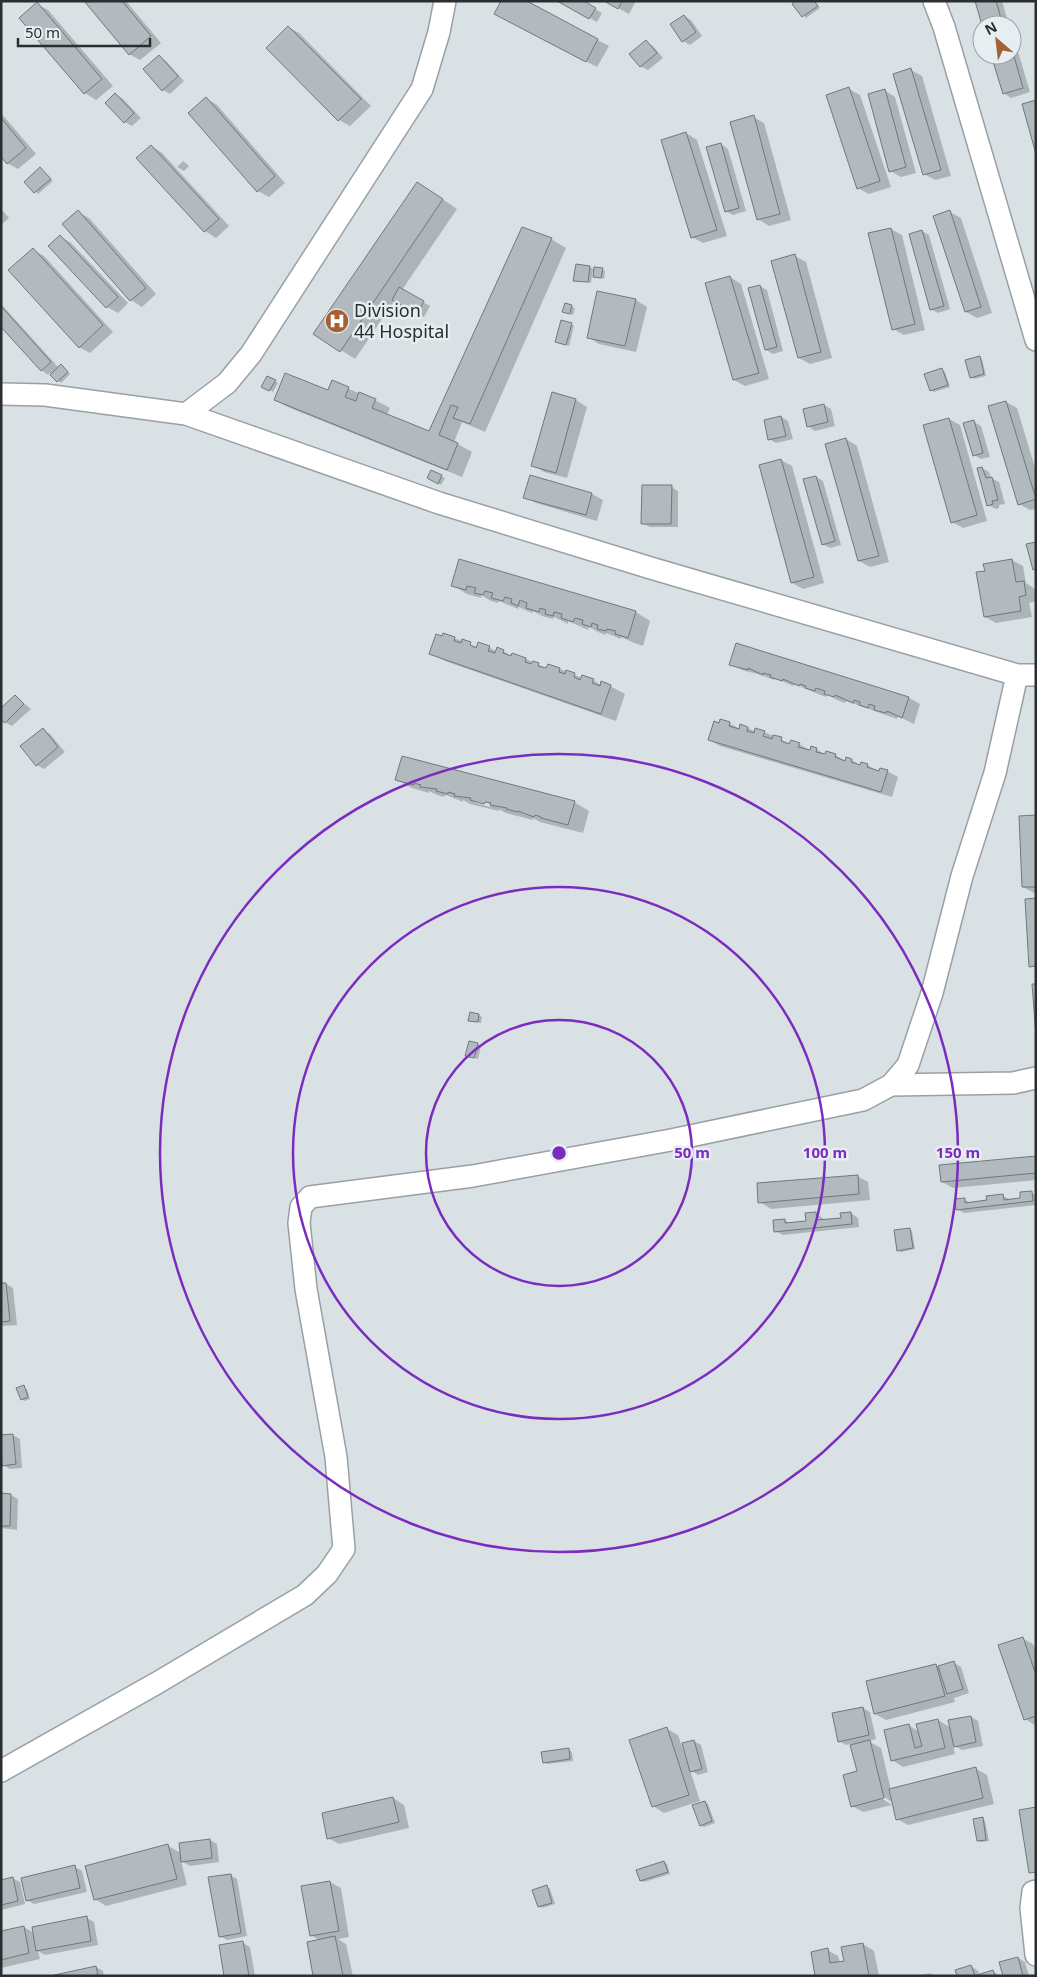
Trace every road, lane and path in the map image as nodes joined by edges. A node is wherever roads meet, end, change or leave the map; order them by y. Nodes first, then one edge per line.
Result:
1 (445, 1) edge
2 (934, 1) edge
3 (1036, 340) edge
4 (1, 394) edge
5 (186, 414) junction
6 (1026, 675) edge
7 (1036, 1078) edge
8 (891, 1086) junction
9 (1, 1770) edge
10 (1036, 1891) edge
11 (1036, 1954) edge

1 - 5 street
2 - 3 street
4 - 5 street
5 - 6 street
6 - 8 street
7 - 8 street
8 - 9 street
10 - 11 street

